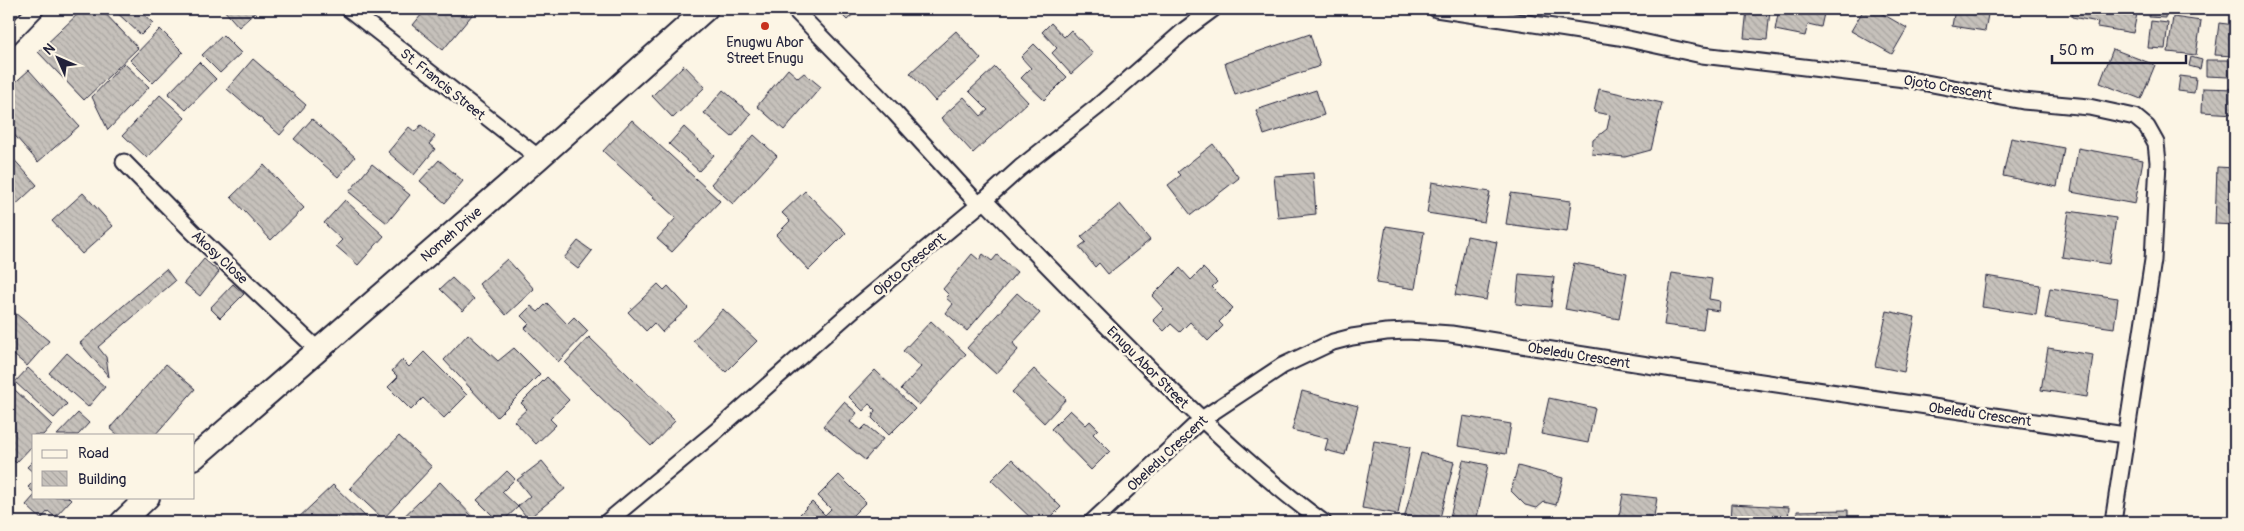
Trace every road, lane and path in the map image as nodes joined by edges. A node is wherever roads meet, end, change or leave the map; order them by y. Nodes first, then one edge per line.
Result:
1 (36, 9) edge
2 (349, 9) edge
3 (706, 9) edge
4 (794, 9) edge
5 (1213, 9) edge
6 (1436, 9) edge
7 (9, 37) edge
8 (539, 158) junction
9 (124, 162) dead end
10 (982, 202) junction
11 (318, 350) junction
12 (1202, 419) junction
13 (2125, 435) junction
14 (195, 457) edge
15 (147, 498) edge
16 (122, 522) edge
17 (607, 522) edge
18 (1092, 522) edge
19 (1323, 522) edge
20 (2113, 522) edge

1 - 7 street
2 - 8 street, St. Francis Street
3 - 8 main road, Nomeh Drive
4 - 10 street, Enugu Abor Street
5 - 10 street, Ojoto Crescent
6 - 13 street, Ojoto Crescent
8 - 11 main road, Nomeh Drive
9 - 11 street, Akosy Close
10 - 12 street, Enugu Abor Street
10 - 17 street, Ojoto Crescent
11 - 14 main road, Nomeh Drive
12 - 13 street, Obeledu Crescent
12 - 18 street, Obeledu Crescent
12 - 19 street, Enugu Abor Street
13 - 20 street, Ojoto Crescent
15 - 16 main road

